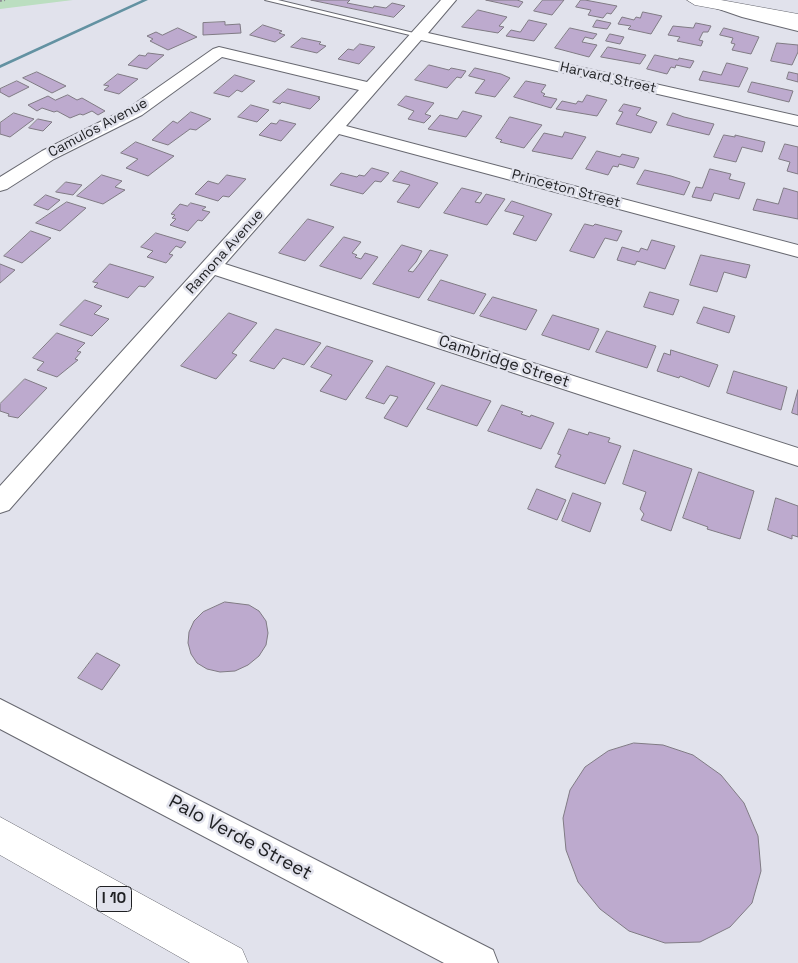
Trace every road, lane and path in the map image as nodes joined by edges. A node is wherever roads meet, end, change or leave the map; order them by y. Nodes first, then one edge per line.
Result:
1 (5, 0) edge
2 (269, 0) edge
3 (449, 0) edge
4 (695, 0) edge
5 (0, 1) edge
6 (721, 5) junction
7 (798, 10) edge
8 (798, 20) edge
9 (798, 26) edge
10 (418, 35) junction
11 (371, 88) junction
12 (798, 122) edge
13 (335, 128) junction
14 (0, 184) edge
15 (798, 251) edge
16 (211, 268) junction
17 (798, 457) edge
18 (0, 503) edge
19 (0, 713) edge
20 (0, 835) edge
21 (228, 963) edge
22 (480, 963) edge

1 - 5 path
2 - 10 lane
3 - 10 street, Ramona Avenue
4 - 6 main road
6 - 7 main road
6 - 8 main road
6 - 9 street
10 - 11 street, Ramona Avenue
10 - 12 street, Harvard Street
11 - 13 street, Ramona Avenue
11 - 14 street, Camulos Avenue
13 - 15 street, Princeton Street
13 - 16 street, Ramona Avenue
16 - 17 street, Cambridge Street
16 - 18 street, Ramona Avenue
19 - 22 street, Palo Verde Street
20 - 21 main road, I 10

